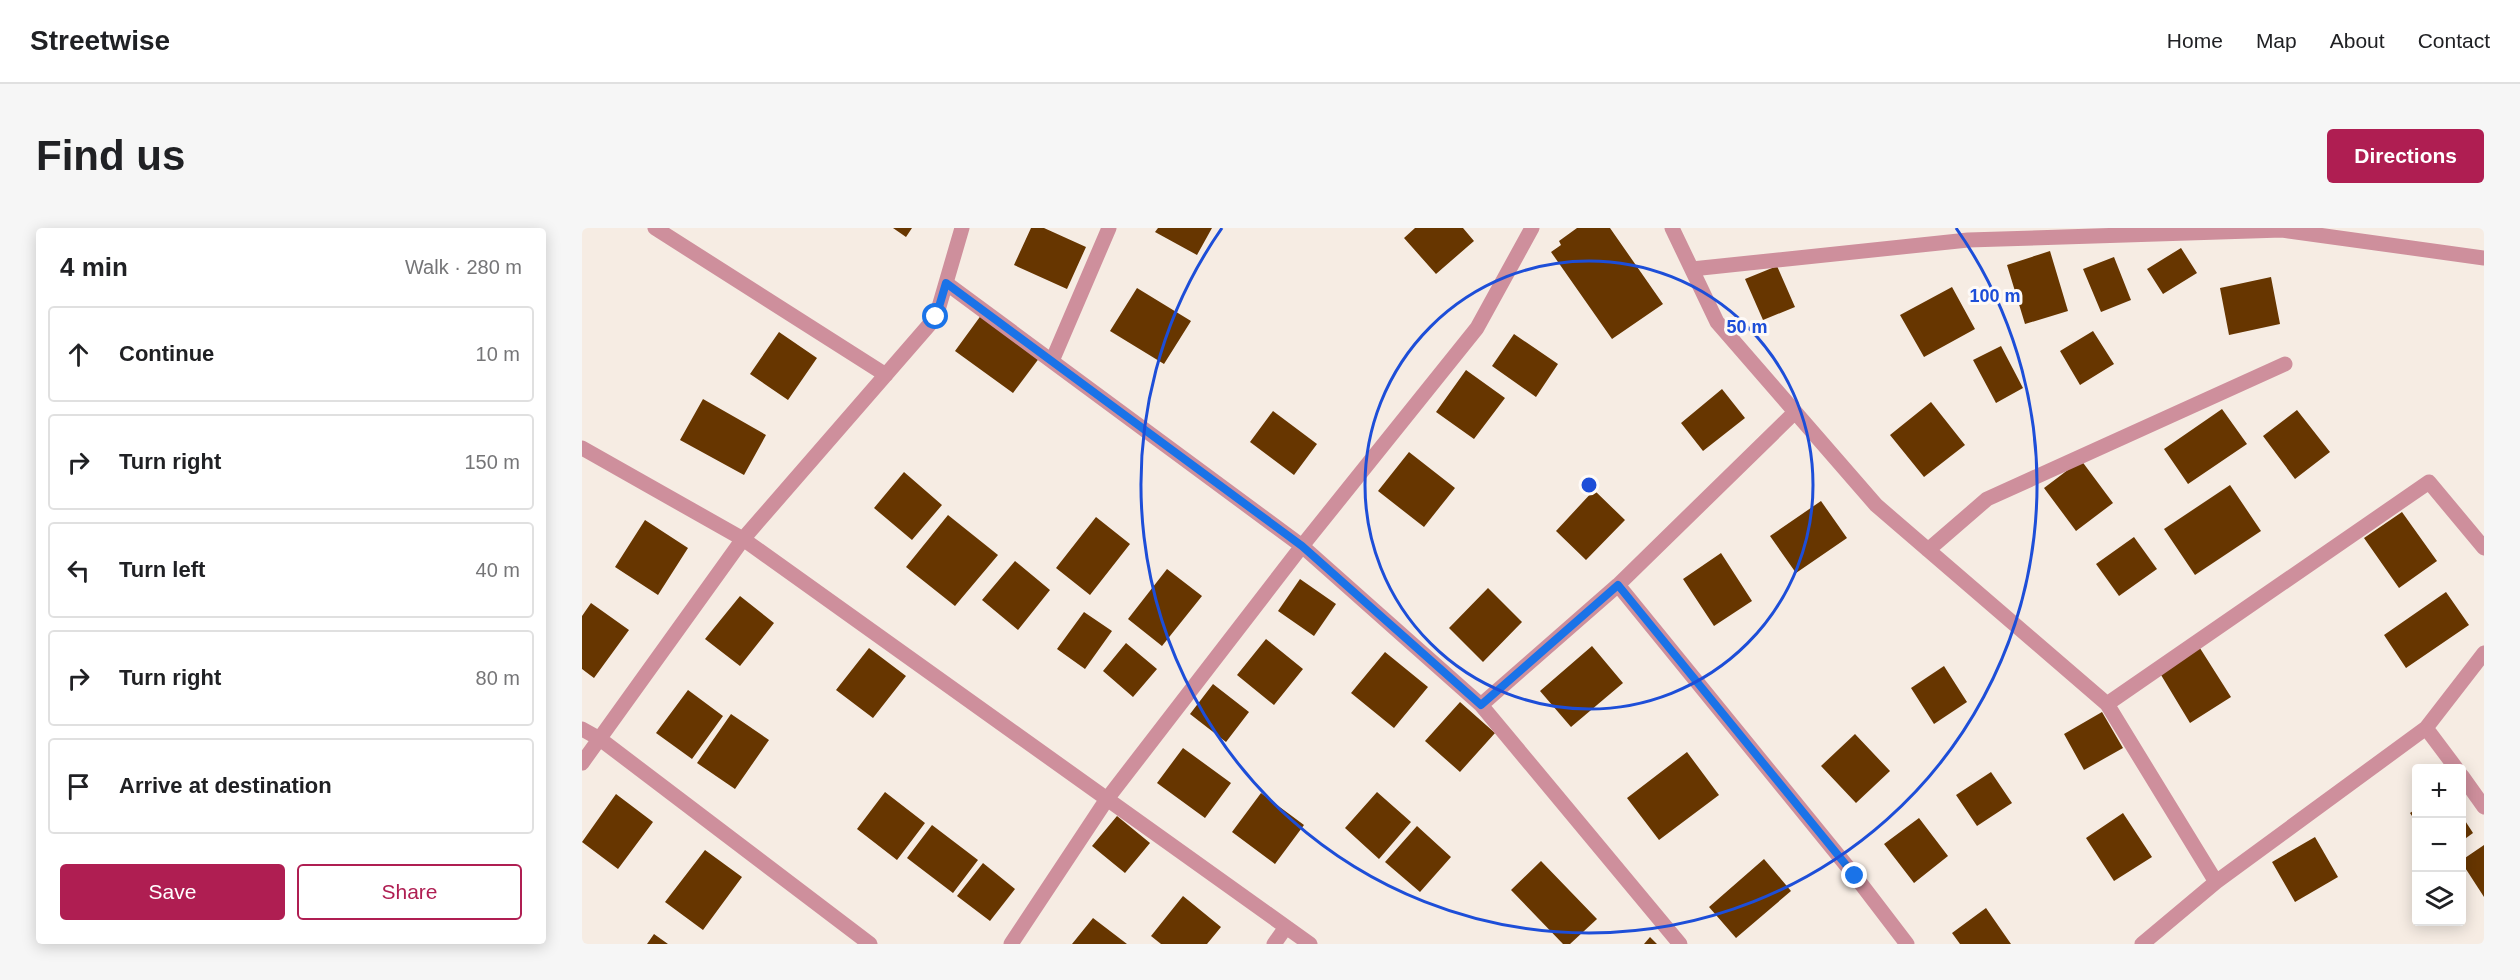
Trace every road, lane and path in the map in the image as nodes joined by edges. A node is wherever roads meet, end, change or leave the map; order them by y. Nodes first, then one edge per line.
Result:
1 (656, 228) edge
2 (962, 228) edge
3 (1109, 228) edge
4 (1532, 228) edge
5 (1672, 228) edge
6 (2484, 258) edge
7 (1692, 269) junction
8 (946, 283) junction
9 (1052, 361) junction
10 (2285, 364) dead end
11 (886, 375) junction
12 (1795, 412) junction
13 (582, 448) edge
14 (743, 539) junction
15 (1302, 546) junction
16 (2484, 548) edge
17 (1928, 550) junction
18 (1618, 585) junction
19 (2484, 653) edge
20 (2107, 704) junction
21 (1481, 705) junction
22 (2426, 728) junction
23 (582, 729) edge
24 (600, 739) junction
25 (582, 763) edge
26 (2453, 764) edge
27 (2466, 782) edge
28 (1107, 799) junction
29 (2484, 807) edge
30 (2216, 882) junction
31 (1286, 927) junction
32 (870, 944) edge
33 (1011, 944) edge
34 (1274, 944) edge
35 (1310, 944) edge
36 (1680, 944) edge
37 (1907, 944) edge
38 (2142, 944) edge

1 - 11 street
2 - 8 street
3 - 9 street
4 - 15 street
5 - 7 street
6 - 7 street
7 - 12 street
8 - 9 street
8 - 11 street
9 - 15 street
10 - 17 street
11 - 14 street
12 - 17 street
12 - 18 street
13 - 14 street
14 - 24 street
14 - 28 street
15 - 21 street
15 - 28 street
16 - 20 street
17 - 20 street
18 - 21 street
18 - 37 street
19 - 22 street
20 - 30 street
21 - 36 street
22 - 26 street
22 - 30 street
23 - 24 street
24 - 25 street
24 - 32 street
27 - 29 street
28 - 31 street
28 - 33 street
30 - 38 street
31 - 34 street
31 - 35 street

